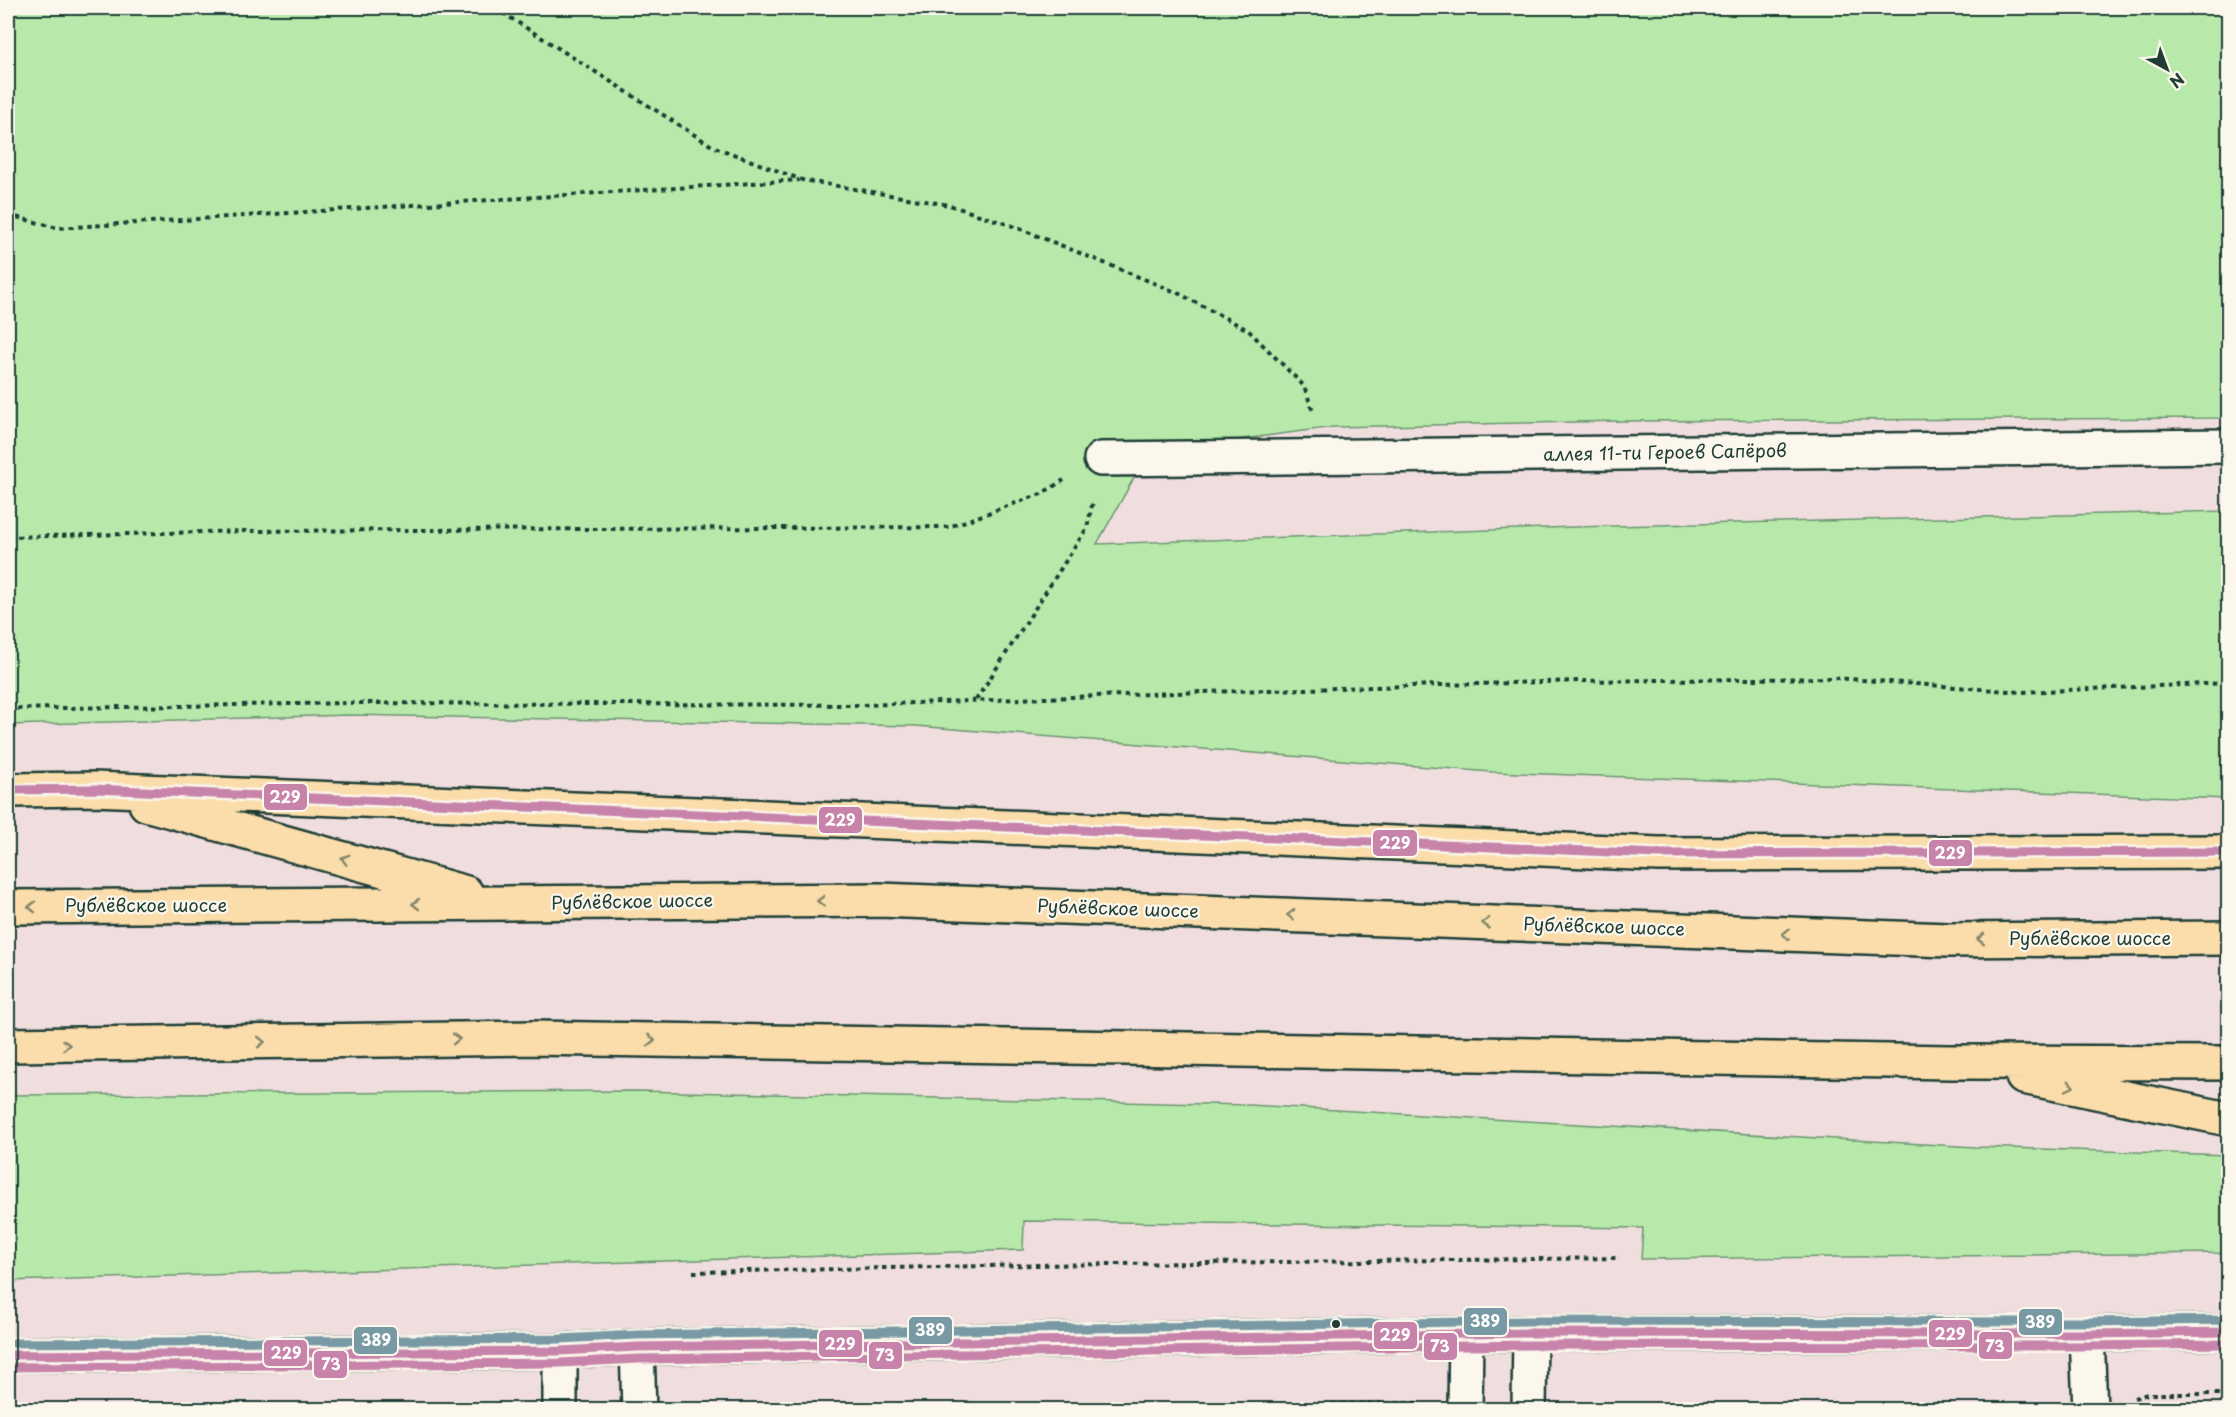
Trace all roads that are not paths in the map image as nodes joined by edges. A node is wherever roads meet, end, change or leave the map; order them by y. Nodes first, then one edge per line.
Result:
1 (2229, 446) edge
2 (1101, 459) road end
3 (94, 789) junction
4 (8, 790) edge
5 (2229, 852) edge
6 (503, 903) junction
7 (8, 907) edge
8 (2229, 938) edge
9 (8, 1046) edge
10 (1951, 1062) junction
11 (2229, 1063) edge
12 (2229, 1119) edge
13 (2229, 1332) edge
14 (1530, 1333) junction
15 (1466, 1334) junction
16 (2088, 1334) junction
17 (637, 1347) junction
18 (560, 1351) junction
19 (8, 1355) edge
20 (1465, 1406) edge
21 (2090, 1409) edge
22 (560, 1410) edge
23 (639, 1410) edge
24 (1528, 1410) edge

1 - 2 street, аллея 11-ти Героев Сапёров
3 - 4 main road
3 - 5 main road
6 -> 3 main road
6 -> 7 main road, Рублёвское шоссе
8 -> 6 main road, Рублёвское шоссе
9 -> 10 main road
10 - 11 main road
10 -> 12 main road
13 - 16 main road
14 - 15 main road
14 - 16 main road
14 - 24 street
15 - 17 main road
15 - 20 street
16 - 21 street
17 - 18 main road
17 - 23 street
18 - 19 main road
18 - 22 street

